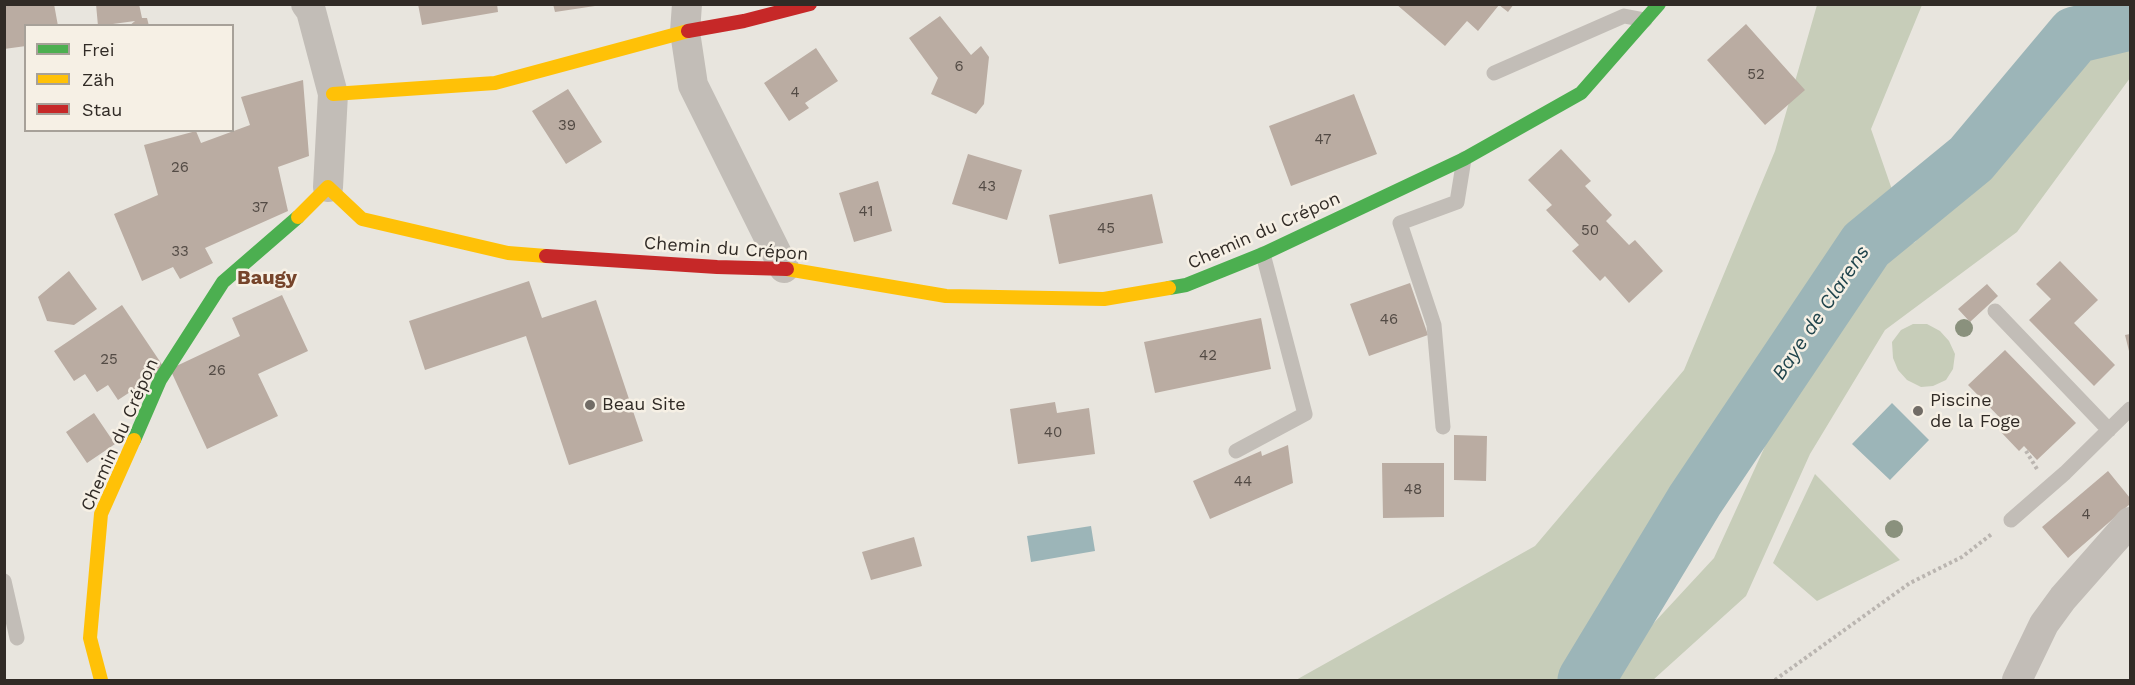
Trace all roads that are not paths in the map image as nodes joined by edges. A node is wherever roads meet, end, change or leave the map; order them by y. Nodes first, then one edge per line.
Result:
1 (810, 4) edge
2 (1659, 4) edge
3 (312, 6) edge
4 (686, 18) edge
5 (1645, 20) junction
6 (1494, 73) dead end
7 (333, 94) junction
8 (1464, 159) junction
9 (328, 188) junction
10 (1263, 254) junction
11 (784, 267) junction
12 (1995, 311) dead end
13 (2130, 409) edge
14 (1443, 427) dead end
15 (2109, 430) junction
16 (1236, 451) dead end
17 (2011, 520) road end
18 (2130, 522) edge
19 (4, 581) edge
20 (17, 638) dead end
21 (101, 681) edge
22 (2017, 681) edge

1 - 4 street
2 - 5 street, Chemin du Crépon
3 - 7 street
4 - 7 street
4 - 11 street
5 - 6 lane
5 - 8 street, Chemin du Crépon
7 - 9 street
8 - 10 street, Chemin du Crépon
8 - 14 lane
9 - 11 street, Chemin du Crépon
9 - 21 street, Chemin du Crépon
10 - 11 street, Chemin du Crépon
10 - 16 lane
12 - 15 lane
13 - 15 lane
15 - 17 lane
18 - 22 street
19 - 20 lane

